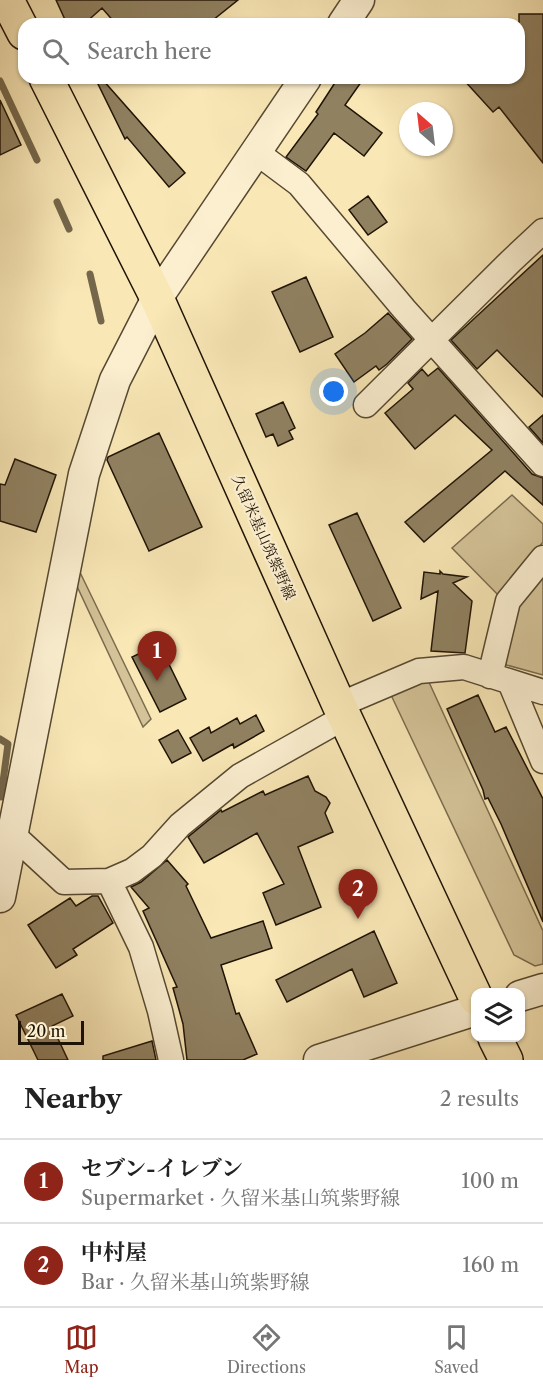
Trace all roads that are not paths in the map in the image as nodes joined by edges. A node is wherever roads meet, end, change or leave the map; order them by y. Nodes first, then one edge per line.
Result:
1 (7, 0) edge
2 (359, 0) edge
3 (347, 18) edge
4 (18, 21) edge
5 (49, 84) edge
6 (302, 84) edge
7 (256, 152) junction
8 (543, 231) edge
9 (157, 298) junction
10 (432, 341) junction
11 (366, 405) dead end
12 (543, 464) edge
13 (543, 558) edge
14 (500, 679) junction
15 (542, 689) edge
16 (342, 711) junction
17 (543, 761) edge
18 (12, 834) junction
19 (109, 881) junction
20 (0, 897) edge
21 (471, 988) edge
22 (543, 989) edge
23 (525, 994) edge
24 (471, 1012) edge
25 (497, 1042) edge
26 (171, 1060) edge
27 (320, 1060) edge
28 (506, 1060) edge

1 - 4 main road
2 - 3 street
5 - 9 main road, 久留米基山筑紫野線
6 - 7 street
7 - 9 street
7 - 10 street
8 - 10 street
9 - 16 main road, 久留米基山筑紫野線
9 - 18 street
10 - 11 street
10 - 12 street
13 - 14 street
14 - 15 street
14 - 16 street
14 - 17 street
16 - 19 street
16 - 21 main road, 久留米基山筑紫野線
18 - 19 street
18 - 20 street
19 - 26 street
22 - 23 street
24 - 27 street
25 - 28 main road

